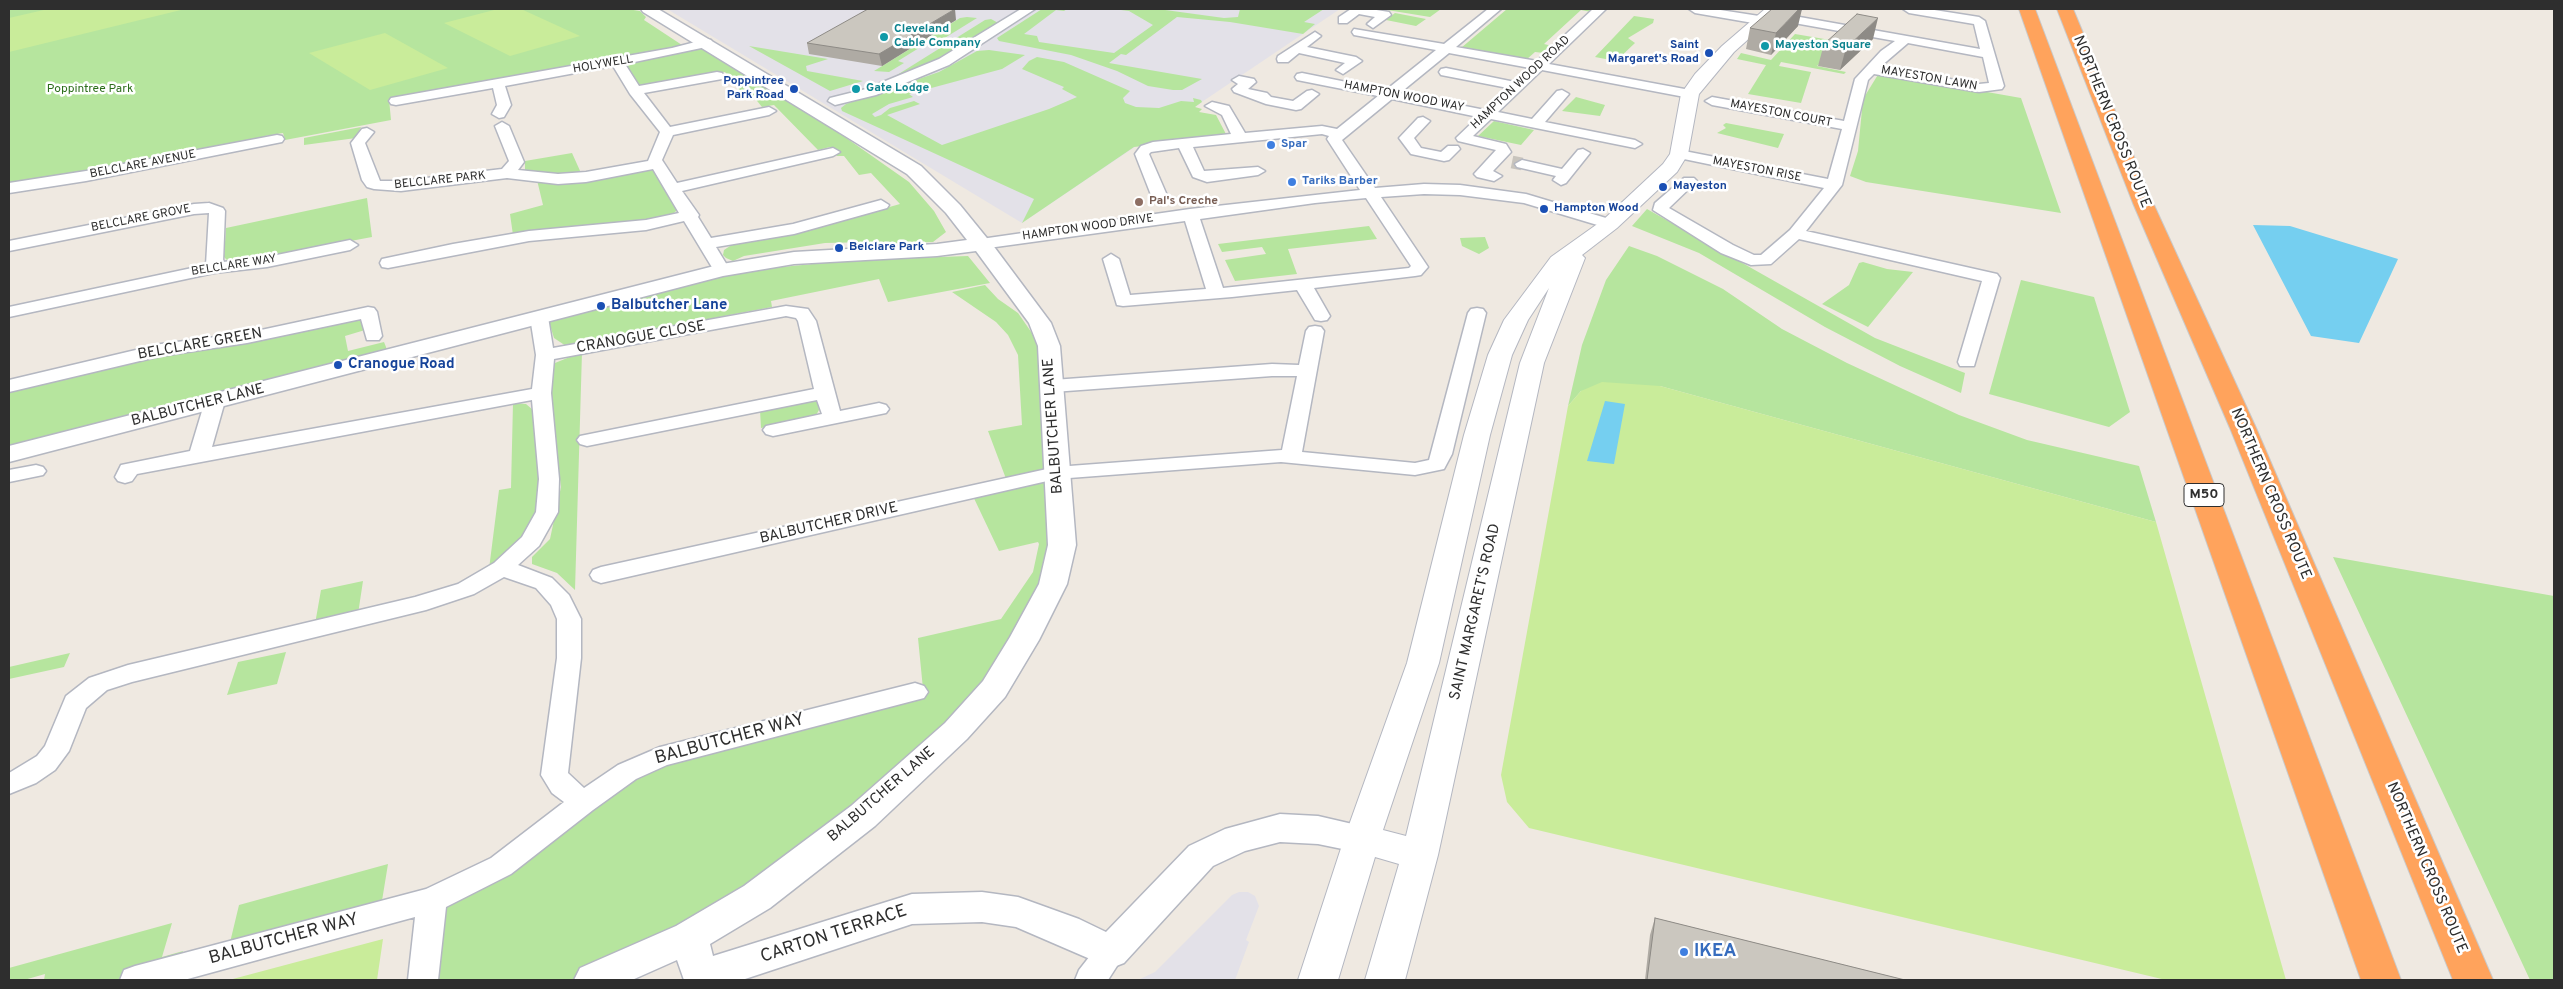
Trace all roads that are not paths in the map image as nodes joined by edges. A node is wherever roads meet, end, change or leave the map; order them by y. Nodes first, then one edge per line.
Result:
1 (648, 9) edge
2 (1029, 9) edge
3 (1495, 9) edge
4 (1600, 9) edge
5 (1695, 9) edge
6 (1774, 9) edge
7 (1795, 9) edge
8 (1909, 9) edge
9 (2027, 9) edge
10 (2065, 9) edge
11 (1344, 20) dead end
12 (1759, 20) junction
13 (1315, 36) dead end
14 (1905, 40) junction
15 (707, 44) junction
16 (1296, 49) junction
17 (1445, 49) junction
18 (1988, 54) junction
19 (1283, 59) dead end
20 (618, 62) junction
21 (1538, 66) junction
22 (1422, 68) junction
23 (1872, 70) junction
24 (717, 76) dead end
25 (1303, 76) dead end
26 (1239, 80) dead end
27 (1328, 82) junction
28 (498, 83) junction
29 (1517, 86) junction
30 (635, 91) junction
31 (1389, 94) junction
32 (1562, 94) dead end
33 (1690, 94) junction
34 (396, 101) dead end
35 (1712, 101) dead end
36 (1212, 106) dead end
37 (813, 108) junction
38 (769, 111) dead end
39 (1487, 114) junction
40 (1423, 121) dead end
41 (1535, 124) junction
42 (1851, 127) junction
43 (367, 132) dead end
44 (667, 132) junction
45 (1340, 134) junction
46 (277, 138) dead end
47 (1240, 138) junction
48 (1184, 143) junction
49 (1458, 143) junction
50 (1635, 144) dead end
51 (832, 152) dead end
52 (1583, 153) dead end
53 (1679, 154) junction
54 (1229, 161) dead end
55 (1511, 162) junction
56 (660, 164) junction
57 (507, 173) junction
58 (1494, 176) dead end
59 (1689, 181) dead end
60 (1834, 185) junction
61 (9, 188) edge
62 (674, 188) junction
63 (1369, 192) junction
64 (1161, 200) dead end
65 (881, 205) dead end
66 (1190, 214) junction
67 (691, 215) junction
68 (1610, 224) junction
69 (1796, 233) junction
70 (707, 244) junction
71 (981, 244) junction
72 (350, 245) dead end
73 (9, 246) edge
74 (1580, 248) junction
75 (1111, 259) dead end
76 (388, 263) dead end
77 (214, 268) junction
78 (722, 270) junction
79 (1303, 284) junction
80 (1216, 292) junction
81 (9, 312) edge
82 (1477, 313) dead end
83 (539, 317) junction
84 (373, 336) dead end
85 (1503, 349) junction
86 (545, 355) junction
87 (1535, 355) junction
88 (1967, 362) dead end
89 (1307, 371) junction
90 (9, 386) edge
91 (1053, 386) junction
92 (541, 393) junction
93 (824, 393) junction
94 (215, 402) junction
95 (879, 409) dead end
96 (833, 418) junction
97 (773, 430) dead end
98 (587, 440) dead end
99 (9, 454) edge
100 (199, 456) junction
101 (1291, 456) junction
102 (36, 471) dead end
103 (1056, 473) junction
104 (9, 476) edge
105 (124, 477) dead end
106 (502, 568) junction
107 (601, 575) dead end
108 (915, 692) dead end
109 (9, 784) edge
110 (583, 802) junction
111 (1362, 839) junction
112 (1420, 855) junction
113 (432, 900) junction
114 (690, 937) junction
115 (1111, 952) junction
116 (697, 979) edge
117 (135, 980) edge
118 (423, 980) edge
119 (593, 980) edge
120 (1090, 980) edge
121 (1318, 980) edge
122 (1385, 980) edge
123 (2382, 980) edge
124 (2473, 980) edge

1 - 15 street
2 - 37 street
3 - 17 street
4 - 21 street, HAMPTON WOOD ROAD
5 - 12 street
6 - 12 main road, SAINT MARGARET'S ROAD
7 - 14 street
8 - 18 street, MAYESTON LAWN
9 - 123 highway, M50
10 - 124 highway, NORTHERN CROSS ROUTE
11 - 17 street
12 - 33 main road, SAINT MARGARET'S ROAD
13 - 16 street
14 - 18 street
14 - 23 street
15 - 20 street, HOLYWELL
15 - 37 street
16 - 19 street
16 - 27 street
17 - 21 street
17 - 22 street
18 - 23 street, MAYESTON LAWN
20 - 28 street, HOLYWELL
20 - 30 street
21 - 29 street, HAMPTON WOOD ROAD
21 - 33 street
22 - 29 street
22 - 31 street
23 - 42 street
24 - 30 street
25 - 27 street, HAMPTON WOOD WAY
26 - 27 street
27 - 31 street, HAMPTON WOOD WAY
28 - 34 street, HOLYWELL
28 - 57 street, BELCLARE PARK
29 - 39 street, HAMPTON WOOD ROAD
30 - 44 street
31 - 39 street, HAMPTON WOOD WAY
31 - 45 street
32 - 41 street
33 - 53 main road, SAINT MARGARET'S ROAD
35 - 42 street, MAYESTON COURT
36 - 47 street
37 - 71 street
38 - 44 street
39 - 41 street, HAMPTON WOOD WAY
39 - 49 street, HAMPTON WOOD ROAD
40 - 49 street
41 - 50 street, HAMPTON WOOD WAY
42 - 60 street
43 - 57 street, BELCLARE PARK
44 - 56 street
45 - 47 street
45 - 63 street
46 - 61 street, BELCLARE AVENUE
47 - 48 street
48 - 54 street
48 - 64 street
49 - 55 street, HAMPTON WOOD ROAD
51 - 62 street
52 - 55 street
53 - 60 street, MAYESTON RISE
53 - 68 main road, SAINT MARGARET'S ROAD
55 - 58 street
56 - 57 street, BELCLARE PARK
56 - 62 street
59 - 69 street
60 - 69 street
62 - 67 street
63 - 66 street, HAMPTON WOOD DRIVE
63 - 68 street, HAMPTON WOOD DRIVE
63 - 79 street
65 - 70 street
66 - 71 street, HAMPTON WOOD DRIVE
66 - 80 street
67 - 70 street
67 - 76 street
68 - 74 main road, SAINT MARGARET'S ROAD
69 - 88 street
70 - 78 street
71 - 78 street, BALBUTCHER LANE
71 - 91 street, BALBUTCHER LANE
72 - 77 street, BELCLARE WAY
73 - 77 street, BELCLARE GROVE
74 - 85 main road, SAINT MARGARET'S ROAD
74 - 87 main road, SAINT MARGARET'S ROAD
75 - 80 street
77 - 81 street, BELCLARE WAY
78 - 83 street, BALBUTCHER LANE
79 - 80 street
79 - 89 street
82 - 101 street, BALBUTCHER DRIVE
83 - 86 street
83 - 94 street, BALBUTCHER LANE
84 - 90 street, BELCLARE GREEN
85 - 87 main road
85 - 111 main road, SAINT MARGARET'S ROAD
86 - 92 street
86 - 93 street, CRANOGUE CLOSE
87 - 112 main road, SAINT MARGARET'S ROAD
89 - 91 street
89 - 101 street
91 - 103 street, BALBUTCHER LANE
92 - 100 street
92 - 106 street
93 - 96 street, CRANOGUE CLOSE
93 - 98 street
94 - 99 street, BALBUTCHER LANE
94 - 100 street
95 - 96 street
96 - 97 street
100 - 105 street
101 - 103 street, BALBUTCHER DRIVE
102 - 104 street
103 - 107 street, BALBUTCHER DRIVE
103 - 114 street, BALBUTCHER LANE
106 - 109 street
106 - 110 street
108 - 110 street, BALBUTCHER WAY
110 - 113 street, BALBUTCHER WAY
111 - 112 main road
111 - 115 street
111 - 121 main road, SAINT MARGARET'S ROAD
112 - 122 main road, SAINT MARGARET'S ROAD
113 - 117 street, BALBUTCHER WAY
113 - 118 street
114 - 116 street
114 - 119 street, BALBUTCHER LANE
115 - 116 street, CARTON TERRACE
115 - 120 street

